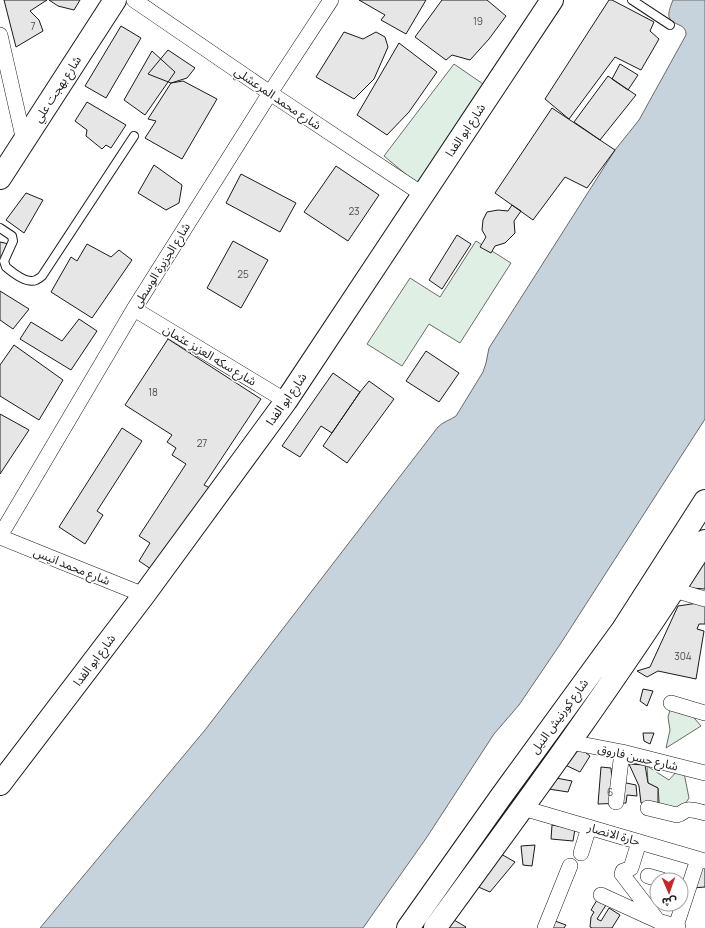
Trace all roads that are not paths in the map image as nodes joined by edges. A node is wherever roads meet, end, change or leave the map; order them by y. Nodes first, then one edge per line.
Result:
1 (115, 0) edge
2 (134, 0) edge
3 (331, 0) edge
4 (552, 0) edge
5 (632, 0) edge
6 (670, 25) dead end
7 (0, 35) edge
8 (270, 93) junction
9 (134, 136) dead end
10 (24, 141) junction
11 (0, 178) edge
12 (422, 194) junction
13 (0, 228) edge
14 (134, 309) junction
15 (286, 401) junction
16 (705, 501) edge
17 (0, 537) edge
18 (705, 541) edge
19 (674, 590) junction
20 (144, 595) junction
21 (705, 599) edge
22 (671, 703) dead end
23 (705, 713) edge
24 (570, 742) junction
25 (622, 752) junction
26 (704, 769) edge
27 (0, 784) edge
28 (616, 802) dead end
29 (523, 808) junction
30 (648, 808) dead end
31 (705, 813) edge
32 (589, 827) junction
33 (639, 842) junction
34 (581, 853) dead end
35 (701, 860) edge
36 (570, 866) dead end
37 (689, 880) edge
38 (602, 895) dead end
39 (679, 912) edge
40 (658, 921) junction
41 (408, 928) edge
42 (435, 928) edge
43 (545, 928) edge
44 (678, 928) edge

1 - 10 street, شارع بهجت علي
2 - 8 street, شارع محمد المرعشلي
3 - 8 street, شارع الجزيرة الوسطى
4 - 12 street, شارع ابو الفدا
5 - 6 lane
7 - 10 street
8 - 12 street, شارع محمد المرعشلي
8 - 14 street, شارع الجزيرة الوسطى
9 - 13 lane
10 - 11 street, شارع بهجت علي
12 - 15 street, شارع ابو الفدا
14 - 15 street, شارع سكه العزيز عثمان
14 - 17 street, شارع الجزيرة الوسطى
15 - 20 street, شارع ابو الفدا
16 - 41 street, شارع كورنيش النيل
17 - 20 street, شارع محمد انيس
18 - 19 street, شارع كورنيش النيل
19 - 21 street
19 - 24 street, شارع كورنيش النيل
20 - 27 street, شارع ابو الفدا
22 - 23 street
24 - 25 street, شارع حسن فاروق
24 - 29 street, شارع كورنيش النيل
25 - 26 street, شارع حسن فاروق
25 - 28 street
29 - 32 street, حارة الانصار
29 - 42 street, شارع كورنيش النيل
30 - 31 street
32 - 33 street, حارة الانصار
32 - 34 street
33 - 35 street, حارة الانصار
33 - 40 street
35 - 37 street
36 - 43 street
38 - 40 street
39 - 44 street
40 - 44 street

